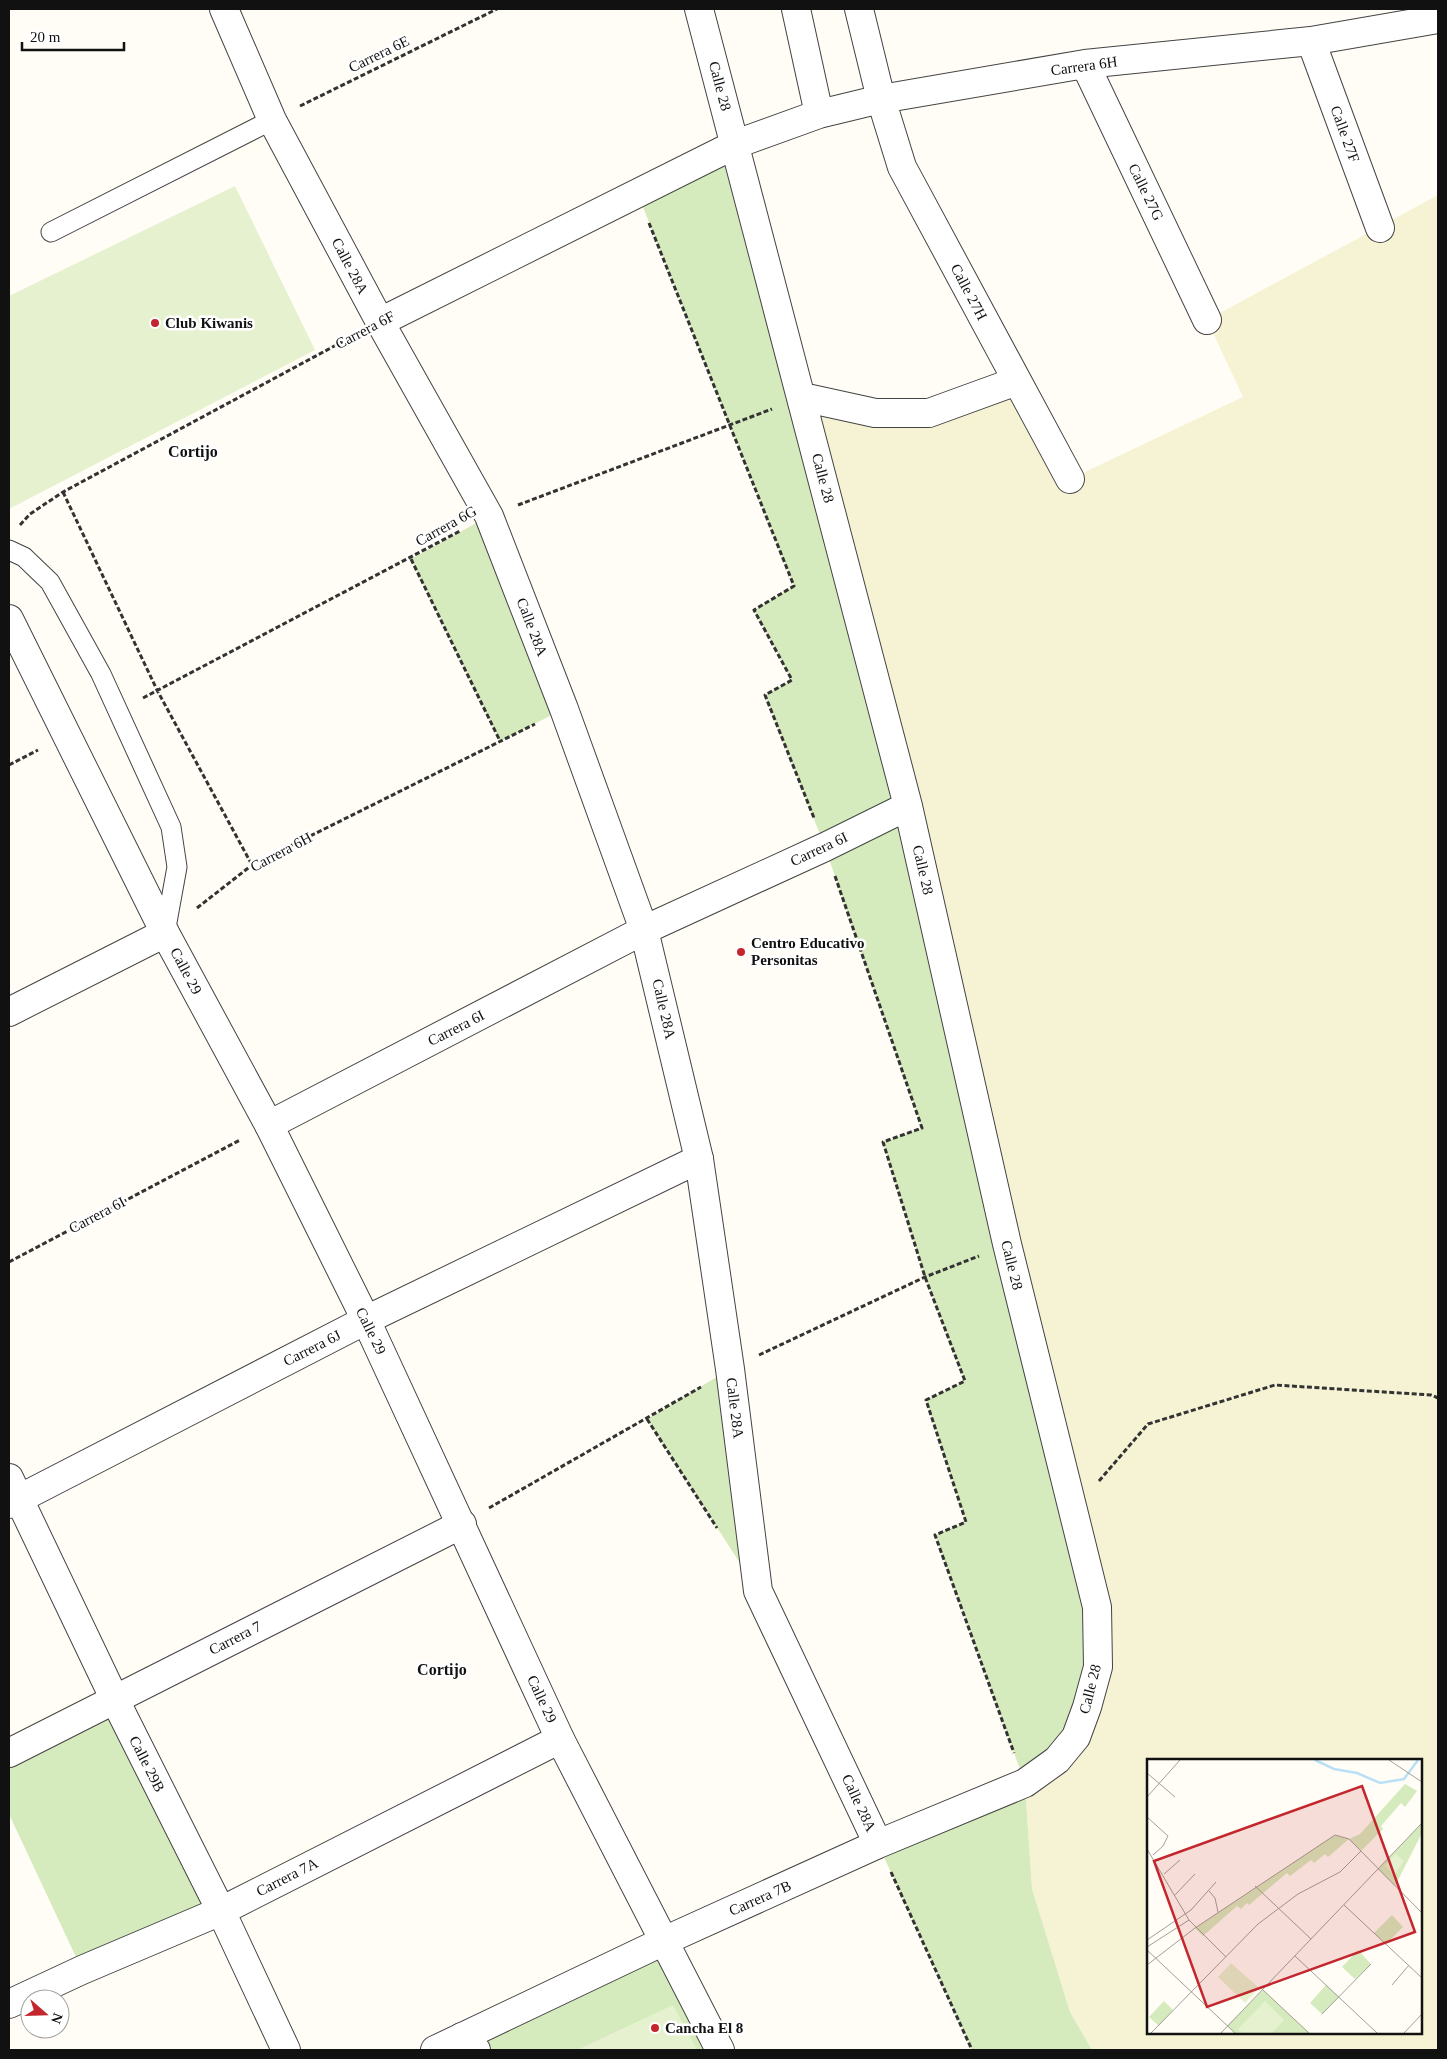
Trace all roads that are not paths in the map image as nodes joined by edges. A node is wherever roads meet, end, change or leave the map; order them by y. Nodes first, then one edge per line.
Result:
1 (224, 9) edge
2 (699, 9) edge
3 (796, 9) edge
4 (860, 9) edge
5 (1399, 16) edge
6 (1438, 18) edge
7 (1311, 41) junction
8 (1085, 64) junction
9 (881, 99) junction
10 (819, 114) junction
11 (272, 120) junction
12 (736, 144) junction
13 (1380, 228) dead end
14 (51, 232) dead end
15 (1208, 320) dead end
16 (380, 322) junction
17 (1017, 381) junction
18 (802, 397) junction
19 (1070, 479) dead end
20 (9, 550) edge
21 (9, 619) edge
22 (908, 806) junction
23 (644, 930) junction
24 (165, 933) junction
25 (9, 1012) edge
26 (269, 1124) junction
27 (699, 1159) junction
28 (366, 1320) junction
29 (12, 1494) edge
30 (462, 1524) junction
31 (115, 1700) junction
32 (1076, 1737) joint
33 (560, 1739) junction
34 (9, 1753) edge
35 (878, 1844) junction
36 (221, 1911) junction
37 (664, 1941) junction
38 (9, 2004) edge
39 (469, 2044) edge
40 (286, 2050) edge
41 (435, 2050) edge
42 (720, 2050) edge

1 - 11 street, Calle 28A
2 - 12 street, Calle 28
3 - 10 street
4 - 9 street, Calle 27H
5 - 6 street, Carrera 6H
5 - 7 street, Carrera 6H
7 - 8 street, Carrera 6H
7 - 13 street, Calle 27F
8 - 9 street, Carrera 6H
8 - 15 street, Calle 27G
9 - 10 street, Carrera 6H
9 - 17 street, Calle 27H
10 - 12 street, Carrera 6H
11 - 14 lane
11 - 16 street, Calle 28A
12 - 16 street, Carrera 6F
12 - 18 street, Calle 28
16 - 23 street, Calle 28A
17 - 18 street
17 - 19 street, Calle 27H
18 - 22 street, Calle 28
20 - 24 lane
21 - 24 street, Calle 29
22 - 23 street, Carrera 6I
22 - 32 street, Calle 28
23 - 26 street, Carrera 6I
23 - 27 street, Calle 28A
24 - 25 street
24 - 26 street, Calle 29
26 - 28 street, Calle 29
27 - 28 street, Carrera 6J
27 - 35 street, Calle 28A
28 - 29 street, Carrera 6J
28 - 30 street, Calle 29
29 - 31 street, Calle 29B
30 - 31 street, Carrera 7
30 - 33 street, Calle 29
31 - 34 street, Carrera 7
31 - 36 street, Calle 29B
32 - 35 street, Carrera 7B
33 - 36 street, Carrera 7A
33 - 37 street, Calle 29
35 - 37 street, Carrera 7B
36 - 38 street, Carrera 7A
36 - 40 street, Calle 29B
37 - 39 street, Carrera 7B
37 - 42 street, Calle 29
39 - 41 street, Carrera 7B

